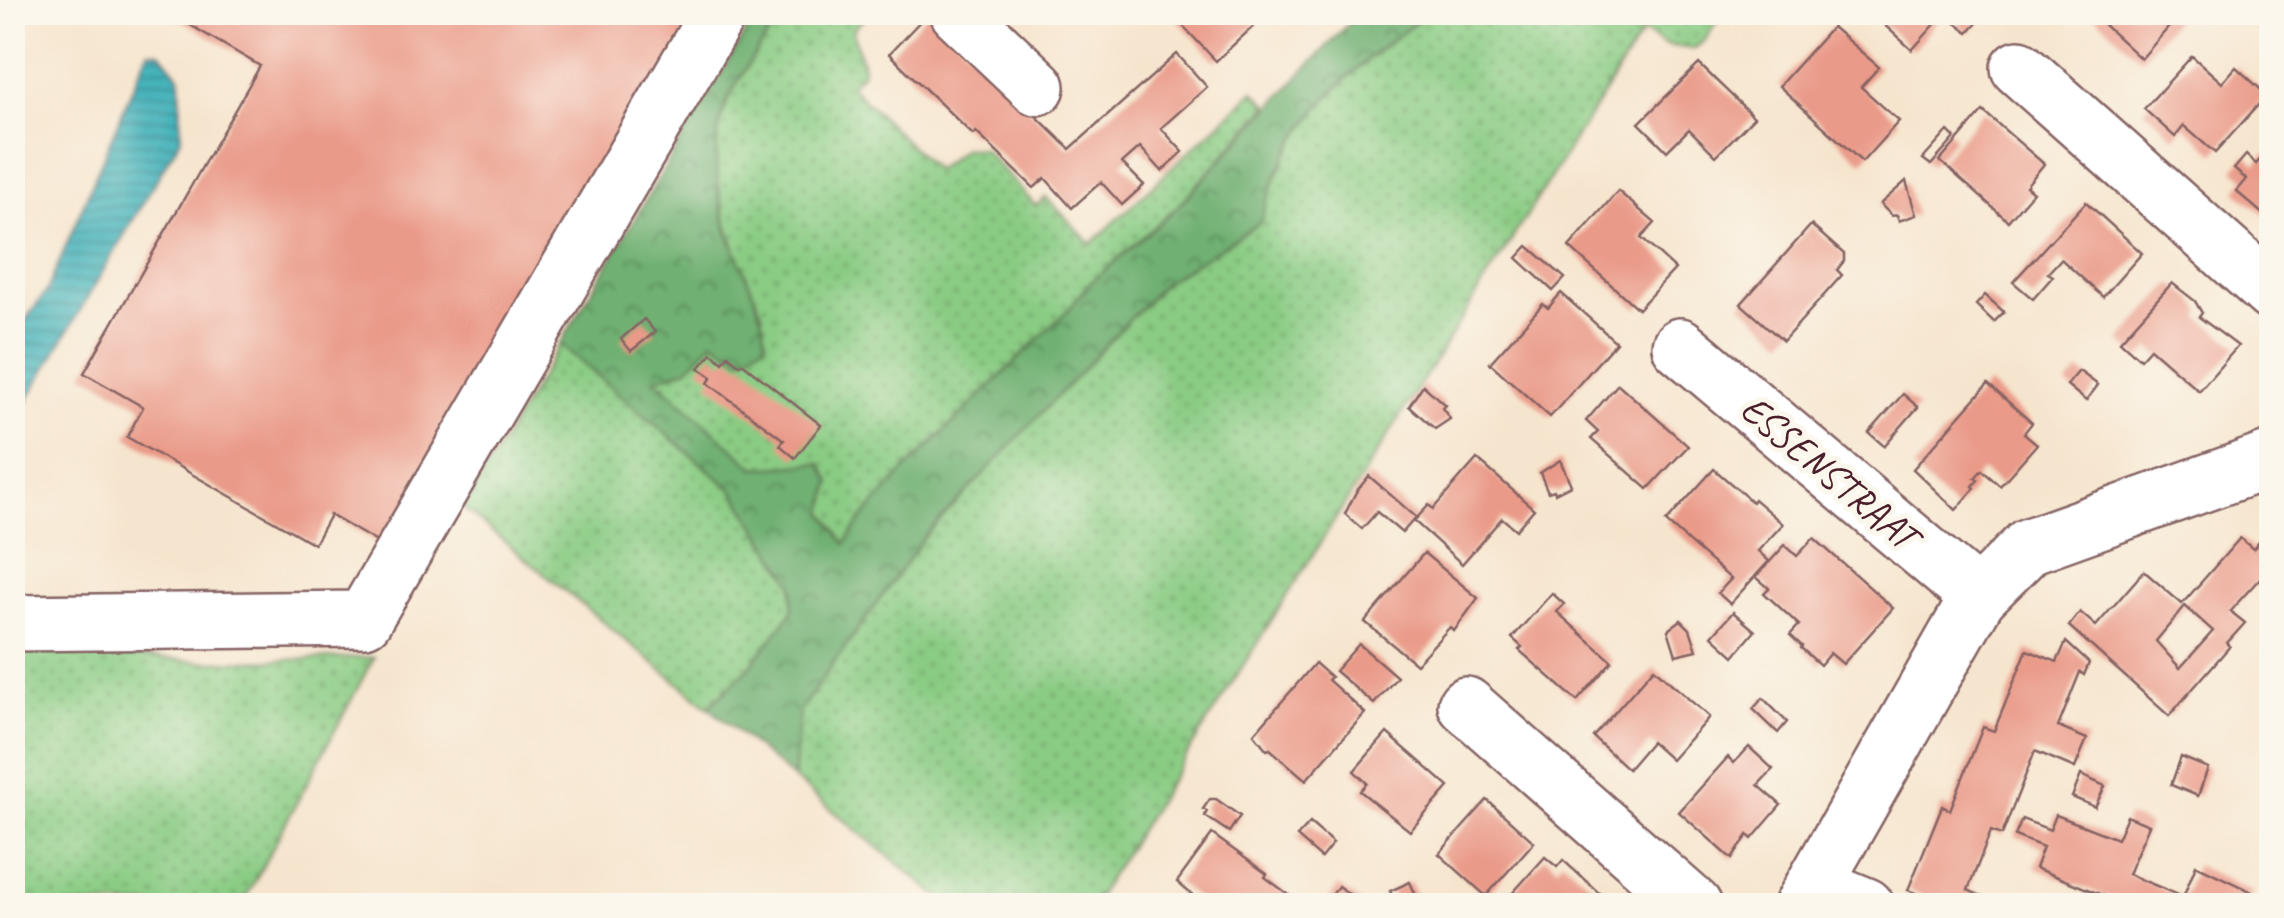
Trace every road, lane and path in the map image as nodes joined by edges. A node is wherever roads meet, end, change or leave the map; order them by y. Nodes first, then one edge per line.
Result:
1 (719, 12) edge
2 (958, 12) edge
3 (2019, 68) dead end
4 (1037, 87) dead end
5 (2272, 293) edge
6 (1680, 346) dead end
7 (2272, 459) edge
8 (1978, 597) junction
9 (12, 623) edge
10 (1466, 705) dead end
11 (1809, 895) edge
12 (1694, 906) edge
13 (1866, 906) edge

1 - 9 street
2 - 4 street
3 - 5 street
6 - 8 street, ESSENSTRAAT
7 - 8 street
8 - 11 street
10 - 12 street
11 - 13 street

